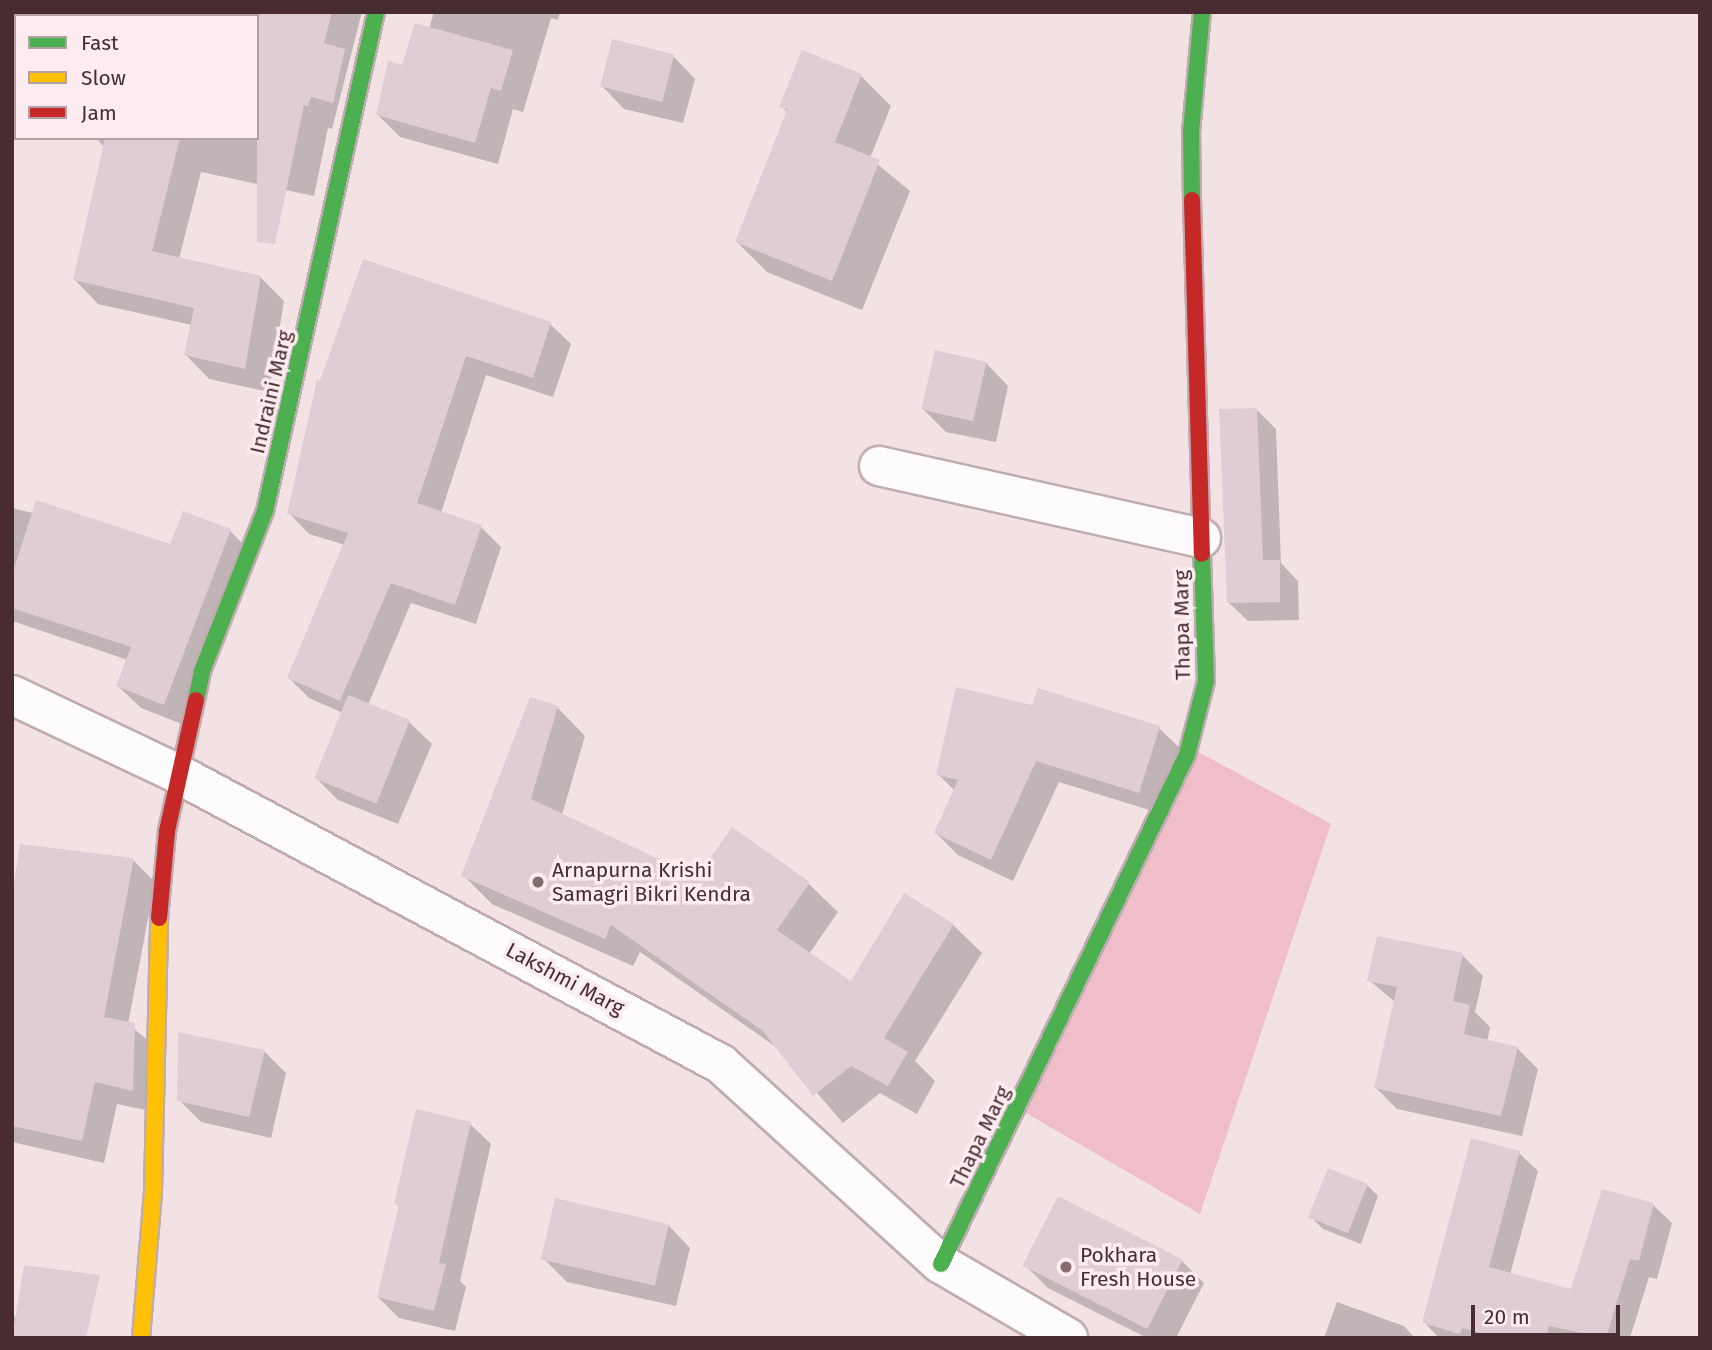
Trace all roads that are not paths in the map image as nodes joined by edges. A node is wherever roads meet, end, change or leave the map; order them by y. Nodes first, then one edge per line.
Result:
1 (376, 12) edge
2 (1202, 12) edge
3 (879, 466) dead end
4 (1201, 538) junction
5 (12, 695) edge
6 (178, 774) junction
7 (942, 1264) junction
8 (141, 1338) edge
9 (1068, 1338) edge

1 - 6 street, Indraini Marg
2 - 4 street, Thapa Marg
3 - 4 street
4 - 7 street, Thapa Marg
5 - 6 street, Lakshmi Marg
6 - 7 street, Lakshmi Marg
6 - 8 street, Indraini Marg
7 - 9 street, Lakshmi Marg

